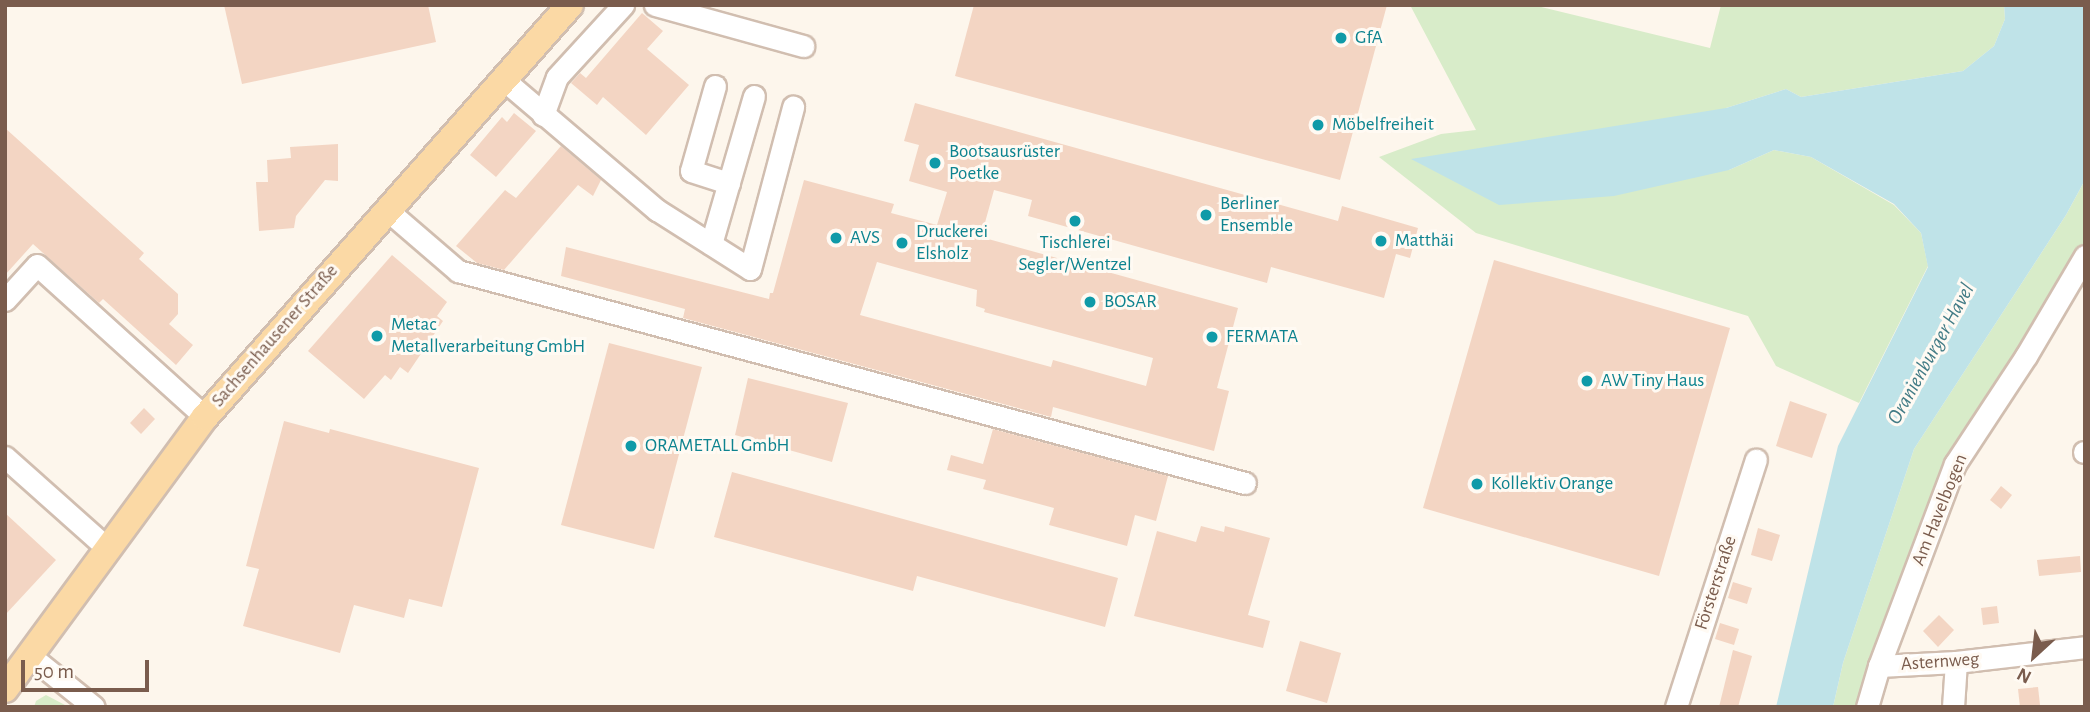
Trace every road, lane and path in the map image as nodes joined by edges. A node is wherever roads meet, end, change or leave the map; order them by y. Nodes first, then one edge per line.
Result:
1 (570, 5) edge
2 (623, 5) edge
3 (655, 5) edge
4 (803, 46) dead end
5 (504, 80) junction
6 (715, 86) dead end
7 (754, 96) dead end
8 (793, 107) dead end
9 (543, 115) junction
10 (729, 183) junction
11 (387, 210) junction
12 (711, 244) junction
13 (2085, 256) edge
14 (5, 300) edge
15 (205, 416) junction
16 (5, 457) edge
17 (1756, 460) dead end
18 (1245, 483) dead end
19 (106, 547) junction
20 (2085, 647) edge
21 (29, 655) junction
22 (1956, 662) junction
23 (1879, 666) junction
24 (5, 689) edge
25 (94, 707) edge
26 (1676, 707) edge
27 (1867, 707) edge
28 (1953, 707) edge

1 - 5 main road, Sachsenhausener Straße
2 - 9 street
3 - 4 street
5 - 9 street
5 - 11 main road, Sachsenhausener Straße
6 - 10 street
7 - 10 street
8 - 12 street
9 - 12 street
10 - 12 street
11 - 15 main road, Sachsenhausener Straße
11 - 18 street
13 - 23 street, Am Havelbogen
14 - 15 street
15 - 19 main road, Sachsenhausener Straße
16 - 19 street
17 - 26 street, Försterstraße
19 - 21 main road, Sachsenhausener Straße
20 - 22 street, Asternweg
21 - 24 main road, Sachsenhausener Straße
21 - 25 street
22 - 23 street, Asternweg
22 - 28 street
23 - 27 street, Am Havelbogen

